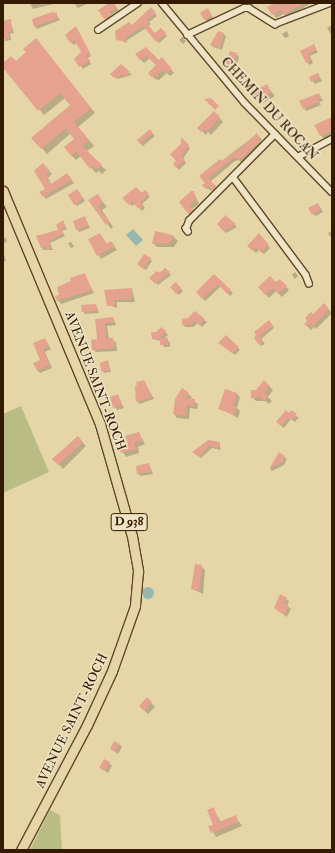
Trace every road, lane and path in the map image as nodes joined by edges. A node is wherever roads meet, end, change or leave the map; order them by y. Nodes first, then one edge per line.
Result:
1 (138, 3) edge
2 (162, 3) edge
3 (330, 3) edge
4 (98, 30) dead end
5 (187, 35) junction
6 (275, 134) junction
7 (332, 139) edge
8 (298, 157) junction
9 (233, 177) junction
10 (3, 191) edge
11 (332, 192) edge
12 (188, 232) dead end
13 (309, 283) dead end
14 (21, 850) edge

1 - 4 street
2 - 5 street, CHEMIN DU ROCAN
3 - 5 street
5 - 6 street, CHEMIN DU ROCAN
6 - 8 street, CHEMIN DU ROCAN
6 - 9 street
7 - 8 street
8 - 11 street, CHEMIN DU ROCAN
9 - 12 street
9 - 13 street
10 - 14 main road, AVENUE SAINT-ROCH / D 938

